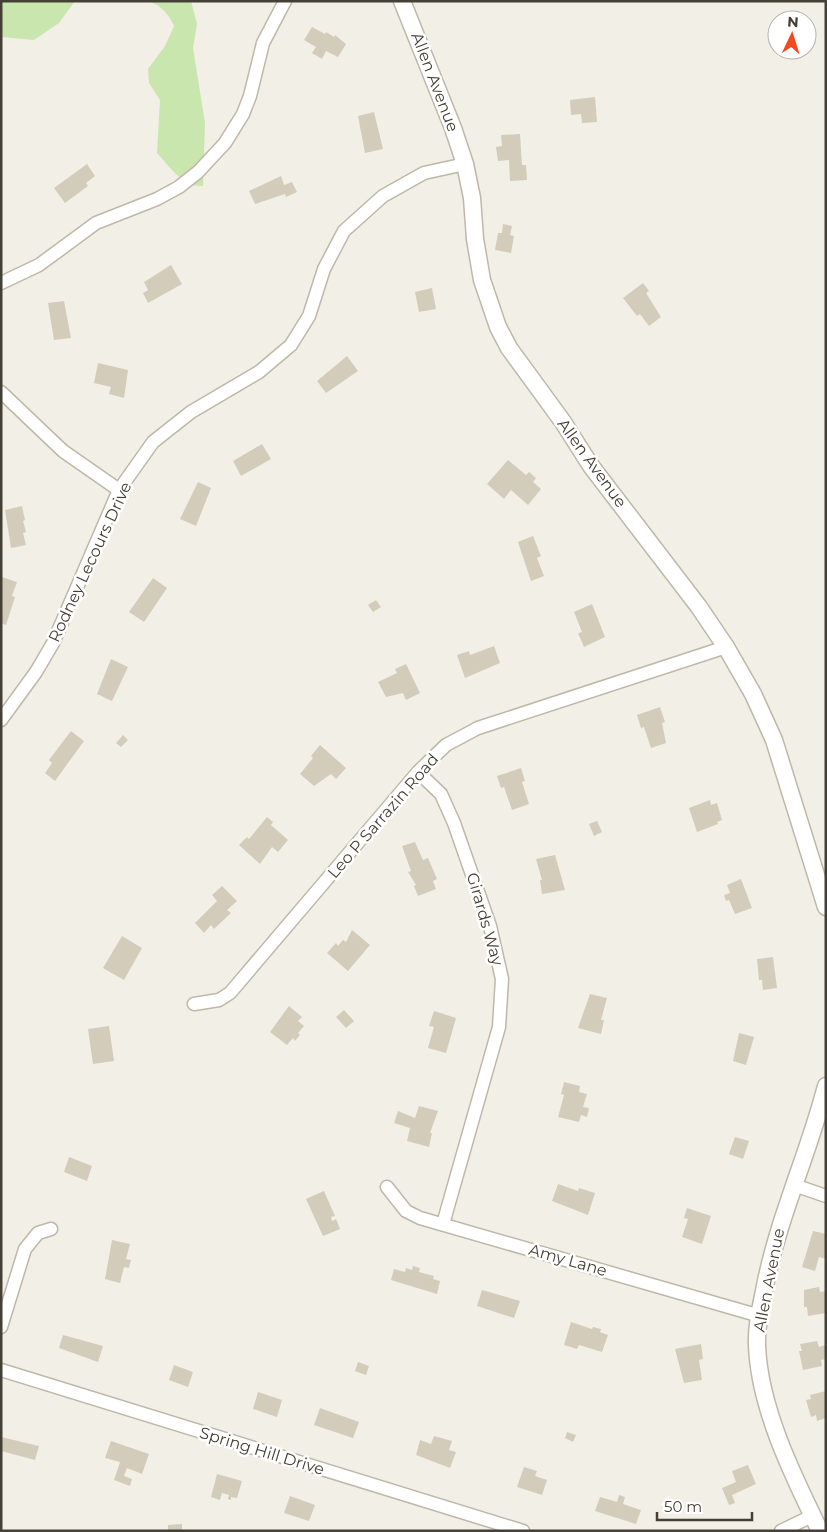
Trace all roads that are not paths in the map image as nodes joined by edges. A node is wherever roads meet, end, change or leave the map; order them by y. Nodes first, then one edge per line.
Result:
1 (285, 1) edge
2 (402, 1) edge
3 (465, 164) junction
4 (1, 283) edge
5 (1, 392) edge
6 (119, 490) junction
7 (726, 647) junction
8 (1, 720) edge
9 (418, 772) junction
10 (826, 907) edge
11 (194, 1004) dead end
12 (826, 1086) edge
13 (794, 1185) junction
14 (386, 1187) dead end
15 (826, 1196) edge
16 (444, 1224) junction
17 (51, 1229) dead end
18 (760, 1316) junction
19 (1, 1327) edge
20 (1, 1370) edge
21 (812, 1516) junction
22 (524, 1531) edge
23 (781, 1531) edge
24 (820, 1531) edge

1 - 4 street
2 - 3 street, Allen Avenue
3 - 6 street, Rodney Lecours Drive
3 - 7 street, Allen Avenue
5 - 6 street
6 - 8 street, Rodney Lecours Drive
7 - 9 street, Leo P Sarrazin Road
7 - 10 street, Allen Avenue
9 - 11 street, Leo P Sarrazin Road
9 - 16 street, Girards Way
12 - 13 street, Allen Avenue
13 - 15 street
13 - 18 street, Allen Avenue
14 - 16 street, Amy Lane
16 - 18 street, Amy Lane
17 - 19 street
18 - 21 street, Allen Avenue
20 - 22 street, Spring Hill Drive
21 - 23 street
21 - 24 street, Allen Avenue

